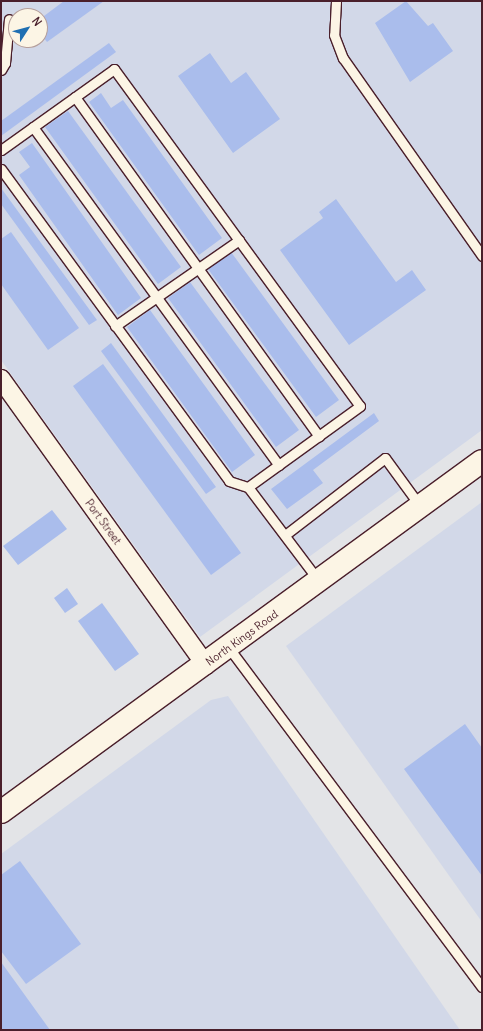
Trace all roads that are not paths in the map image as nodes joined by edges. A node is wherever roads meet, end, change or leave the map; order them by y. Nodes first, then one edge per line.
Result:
1 (336, 1) edge
2 (8, 30) edge
3 (1, 70) edge
4 (75, 97) junction
5 (33, 127) junction
6 (1, 150) edge
7 (1, 169) edge
8 (239, 240) junction
9 (482, 256) edge
10 (199, 269) junction
11 (157, 298) junction
12 (115, 326) junction
13 (1, 379) edge
14 (319, 436) junction
15 (482, 461) edge
16 (279, 465) junction
17 (248, 487) junction
18 (420, 506) junction
19 (285, 535) junction
20 (319, 581) junction
21 (229, 648) junction
22 (206, 664) junction
23 (1, 812) edge
24 (482, 987) edge

1 - 9 lane
2 - 3 lane
4 - 5 lane
4 - 8 lane
4 - 10 lane
5 - 6 lane
5 - 11 lane
7 - 12 lane
8 - 10 lane
8 - 14 lane
10 - 11 lane
10 - 14 lane
11 - 12 lane
11 - 16 lane
12 - 17 lane
13 - 22 street, Port Street
14 - 16 lane
15 - 18 main road, North Kings Road
16 - 17 lane
17 - 19 lane
18 - 19 lane
18 - 20 main road, North Kings Road
19 - 20 lane
20 - 21 main road, North Kings Road
21 - 22 main road, North Kings Road
21 - 24 lane
22 - 23 main road, North Kings Road

